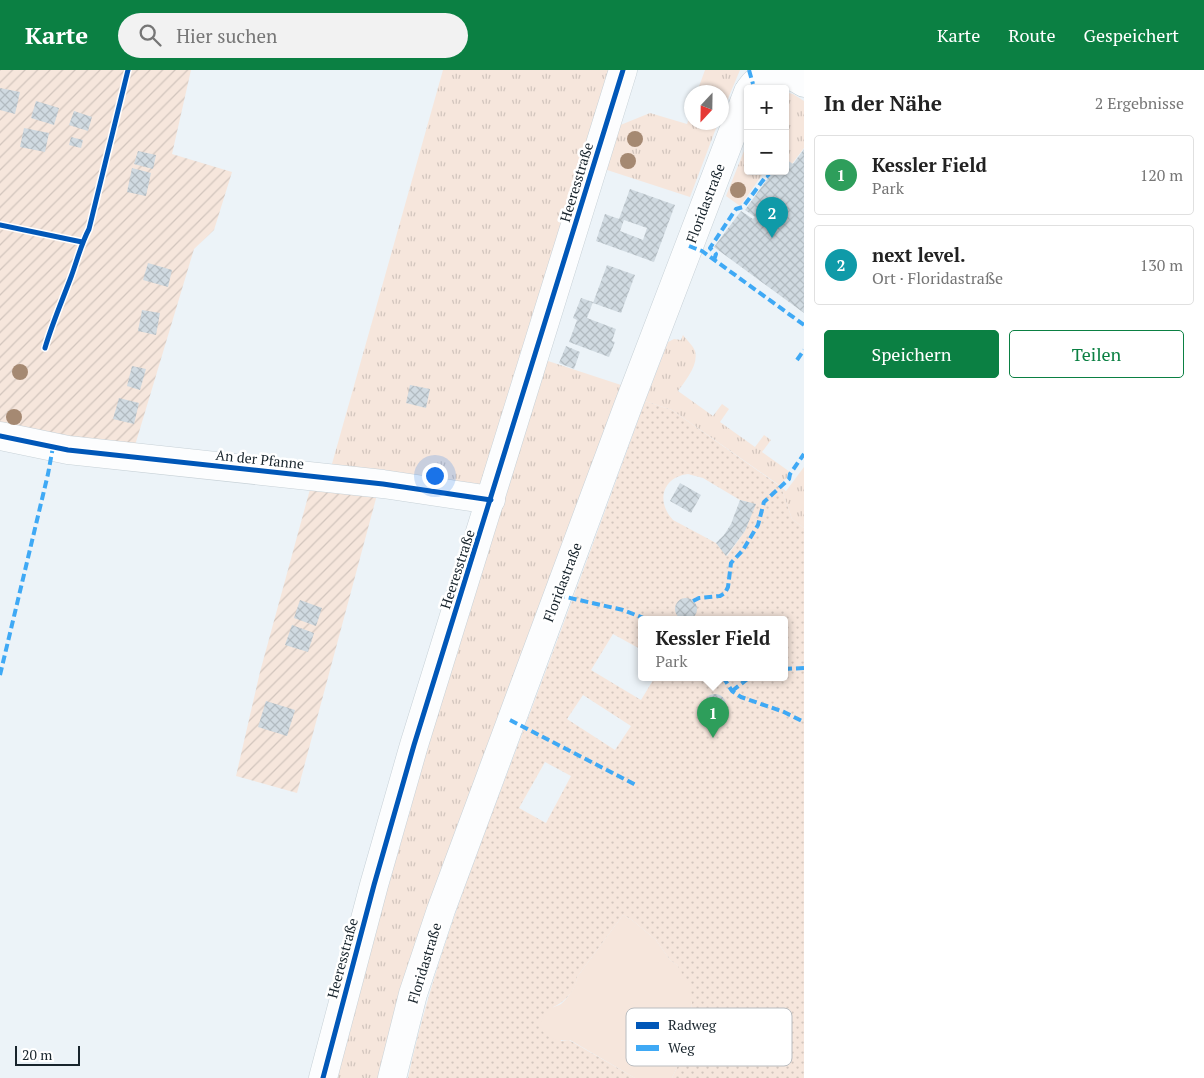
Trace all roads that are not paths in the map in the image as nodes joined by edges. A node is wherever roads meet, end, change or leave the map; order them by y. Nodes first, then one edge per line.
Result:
1 (622, 70) edge
2 (804, 83) edge
3 (753, 85) edge
4 (744, 102) edge
5 (0, 436) edge
6 (491, 500) junction
7 (323, 1078) edge
8 (392, 1078) edge

1 - 6 street, Heeresstraße
2 - 3 street
4 - 8 street, Floridastraße
5 - 6 street, An der Pfanne
6 - 7 street, Heeresstraße

